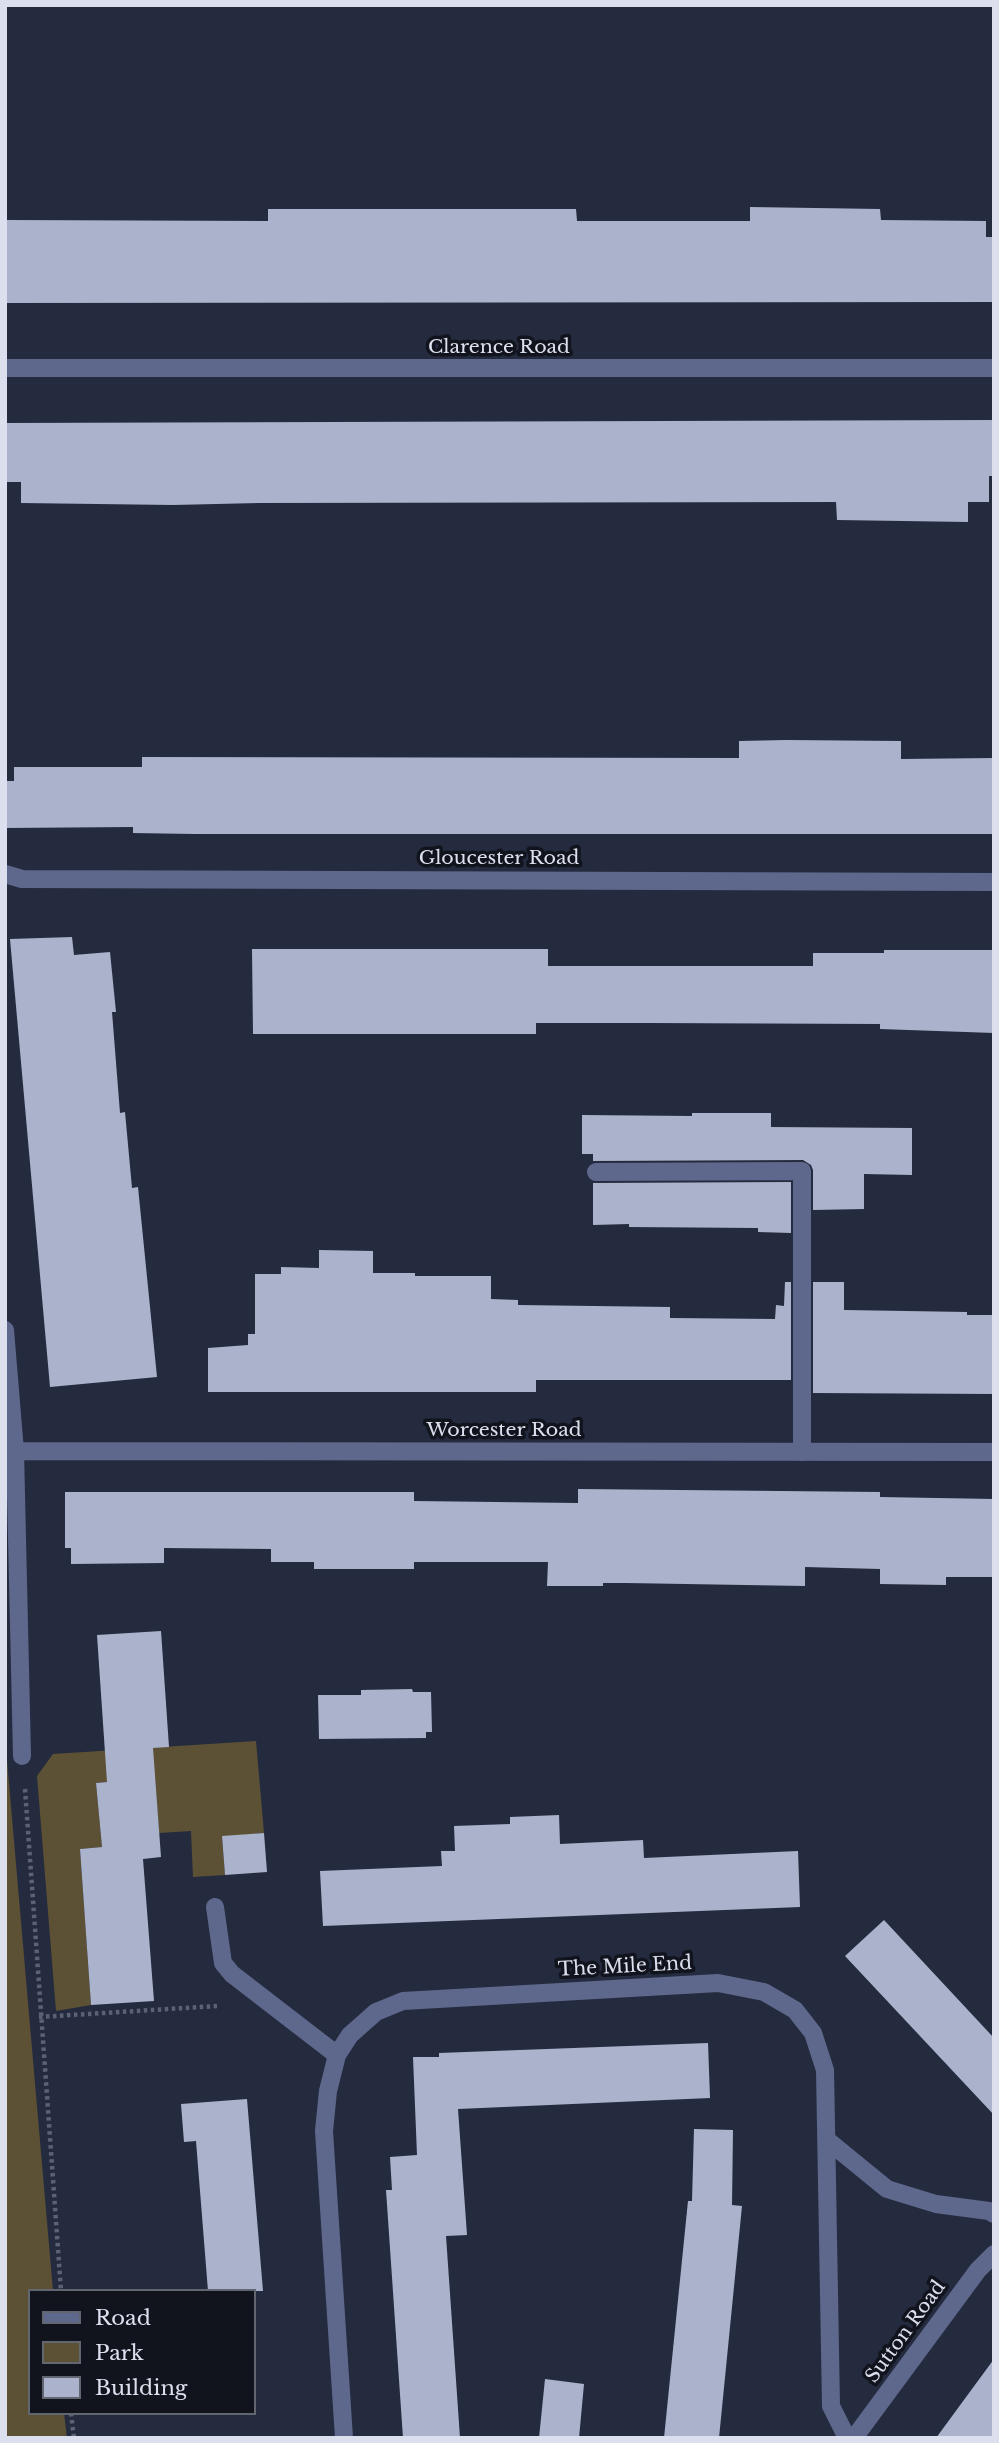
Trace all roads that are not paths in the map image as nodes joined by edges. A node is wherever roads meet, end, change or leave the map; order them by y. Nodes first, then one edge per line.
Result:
1 (5, 368) edge
2 (994, 368) edge
3 (5, 874) edge
4 (994, 883) edge
5 (596, 1172) dead end
6 (5, 1330) edge
7 (15, 1451) junction
8 (802, 1452) junction
9 (994, 1452) edge
10 (22, 1756) road end
11 (215, 1907) dead end
12 (337, 2055) junction
13 (827, 2140) junction
14 (994, 2214) edge
15 (994, 2254) edge
16 (344, 2438) edge
17 (847, 2438) edge
18 (854, 2438) edge

1 - 2 street, Clarence Road
3 - 4 street, Gloucester Road
5 - 8 street
6 - 7 street
7 - 8 street, Worcester Road
7 - 10 street
8 - 9 street, Worcester Road
11 - 12 street
12 - 13 street, The Mile End
12 - 16 street, The Mile End
13 - 14 street
13 - 17 street, The Mile End
15 - 18 street, Sutton Road

